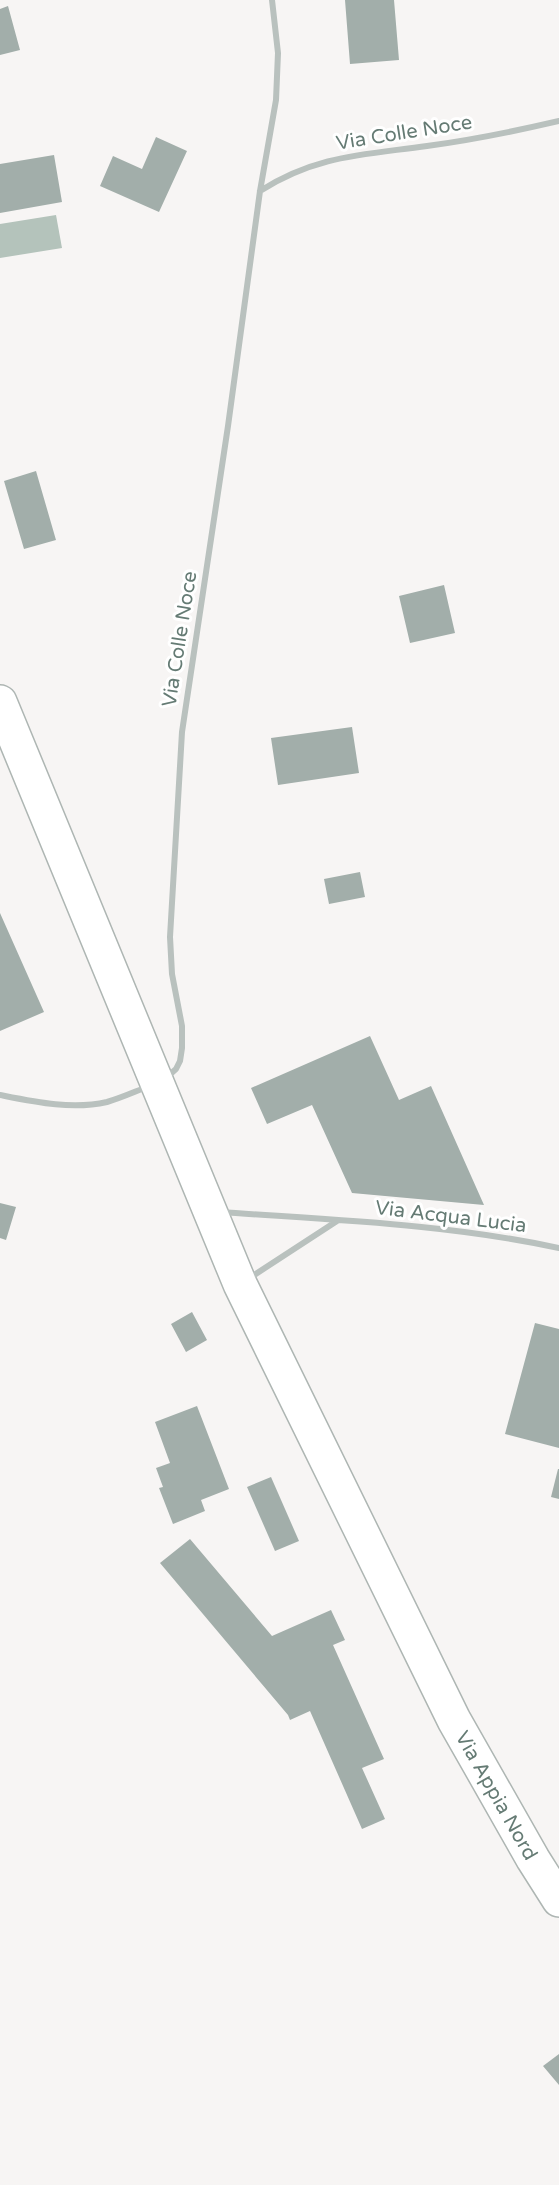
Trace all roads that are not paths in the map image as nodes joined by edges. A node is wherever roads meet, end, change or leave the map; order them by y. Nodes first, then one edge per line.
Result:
1 (272, 0) edge
2 (559, 121) edge
3 (260, 190) junction
4 (0, 702) edge
5 (156, 1083) junction
6 (0, 1095) edge
7 (209, 1211) junction
8 (338, 1220) junction
9 (559, 1248) edge
10 (240, 1284) junction
11 (559, 1900) edge

1 - 3 street, Via Colle Noce
2 - 3 street, Via Colle Noce
3 - 5 street, Via Colle Noce
4 - 5 main road, Via Appia Nord
5 - 6 street, Via Colle Noce
5 - 7 main road, Via Appia Nord
7 - 8 street, Via Acqua Lucia
7 - 10 main road, Via Appia Nord
8 - 9 street, Via Acqua Lucia
8 - 10 street
10 - 11 main road, Via Appia Nord

